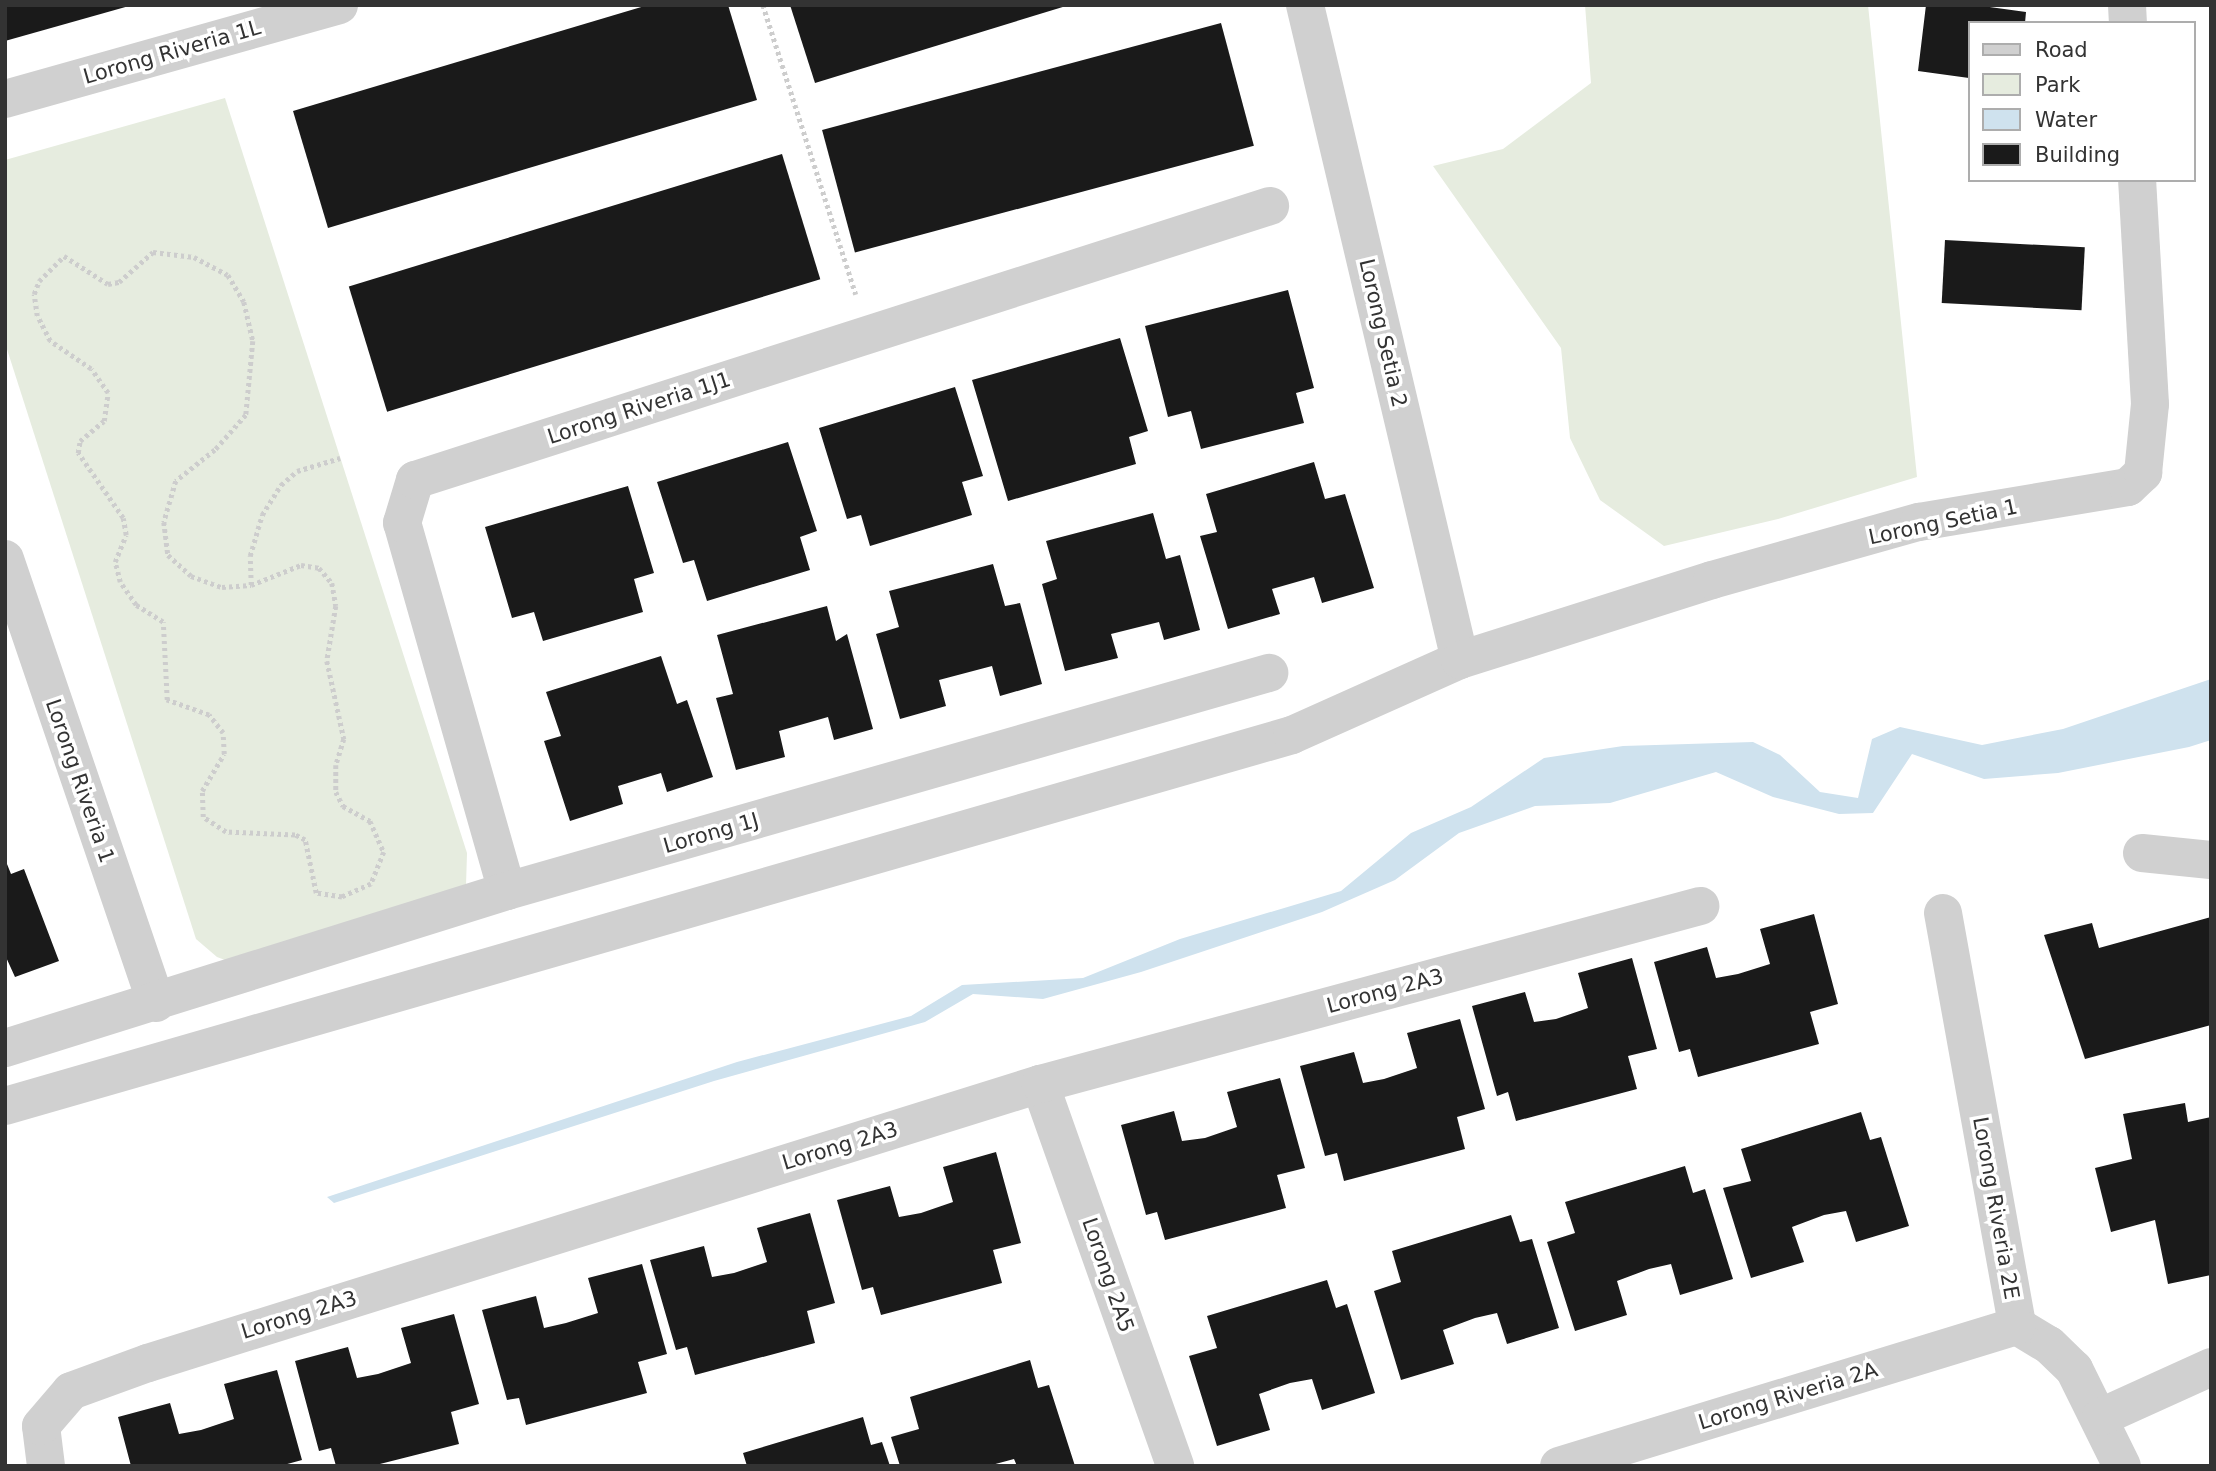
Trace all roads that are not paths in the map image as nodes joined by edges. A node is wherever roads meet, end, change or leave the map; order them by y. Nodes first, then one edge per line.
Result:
1 (340, 5) edge
2 (1305, 5) edge
3 (5, 99) edge
4 (2137, 182) edge
5 (1270, 206) dead end
6 (5, 559) edge
7 (1460, 660) junction
8 (1269, 673) dead end
9 (2142, 853) dead end
10 (2211, 860) edge
11 (508, 891) junction
12 (1700, 906) dead end
13 (1943, 913) dead end
14 (156, 1003) junction
15 (5, 1048) edge
16 (1040, 1084) junction
17 (5, 1106) edge
18 (2017, 1326) junction
19 (2211, 1367) edge
20 (2101, 1417) junction
21 (1583, 1463) edge
22 (46, 1466) edge
23 (1175, 1466) edge
24 (2122, 1466) edge

1 - 3 street, Lorong Riveria 1L
2 - 7 street, Lorong Setia 2
4 - 7 street, Lorong Setia 1
5 - 11 street, Lorong Riveria 1J1
6 - 14 street, Lorong Riveria 1
7 - 17 street, Lorong Setia 1
8 - 11 street, Lorong 1J
9 - 10 street
11 - 14 street, Lorong 1J
12 - 16 street, Lorong 2A3
13 - 18 street, Lorong Riveria 2E
14 - 15 street, Lorong 1J
16 - 22 street, Lorong 2A3
16 - 23 street, Lorong 2A5
18 - 20 street, Lorong Riveria 2E
18 - 21 street, Lorong Riveria 2A
19 - 20 street
20 - 24 street, Lorong Riveria 2E

